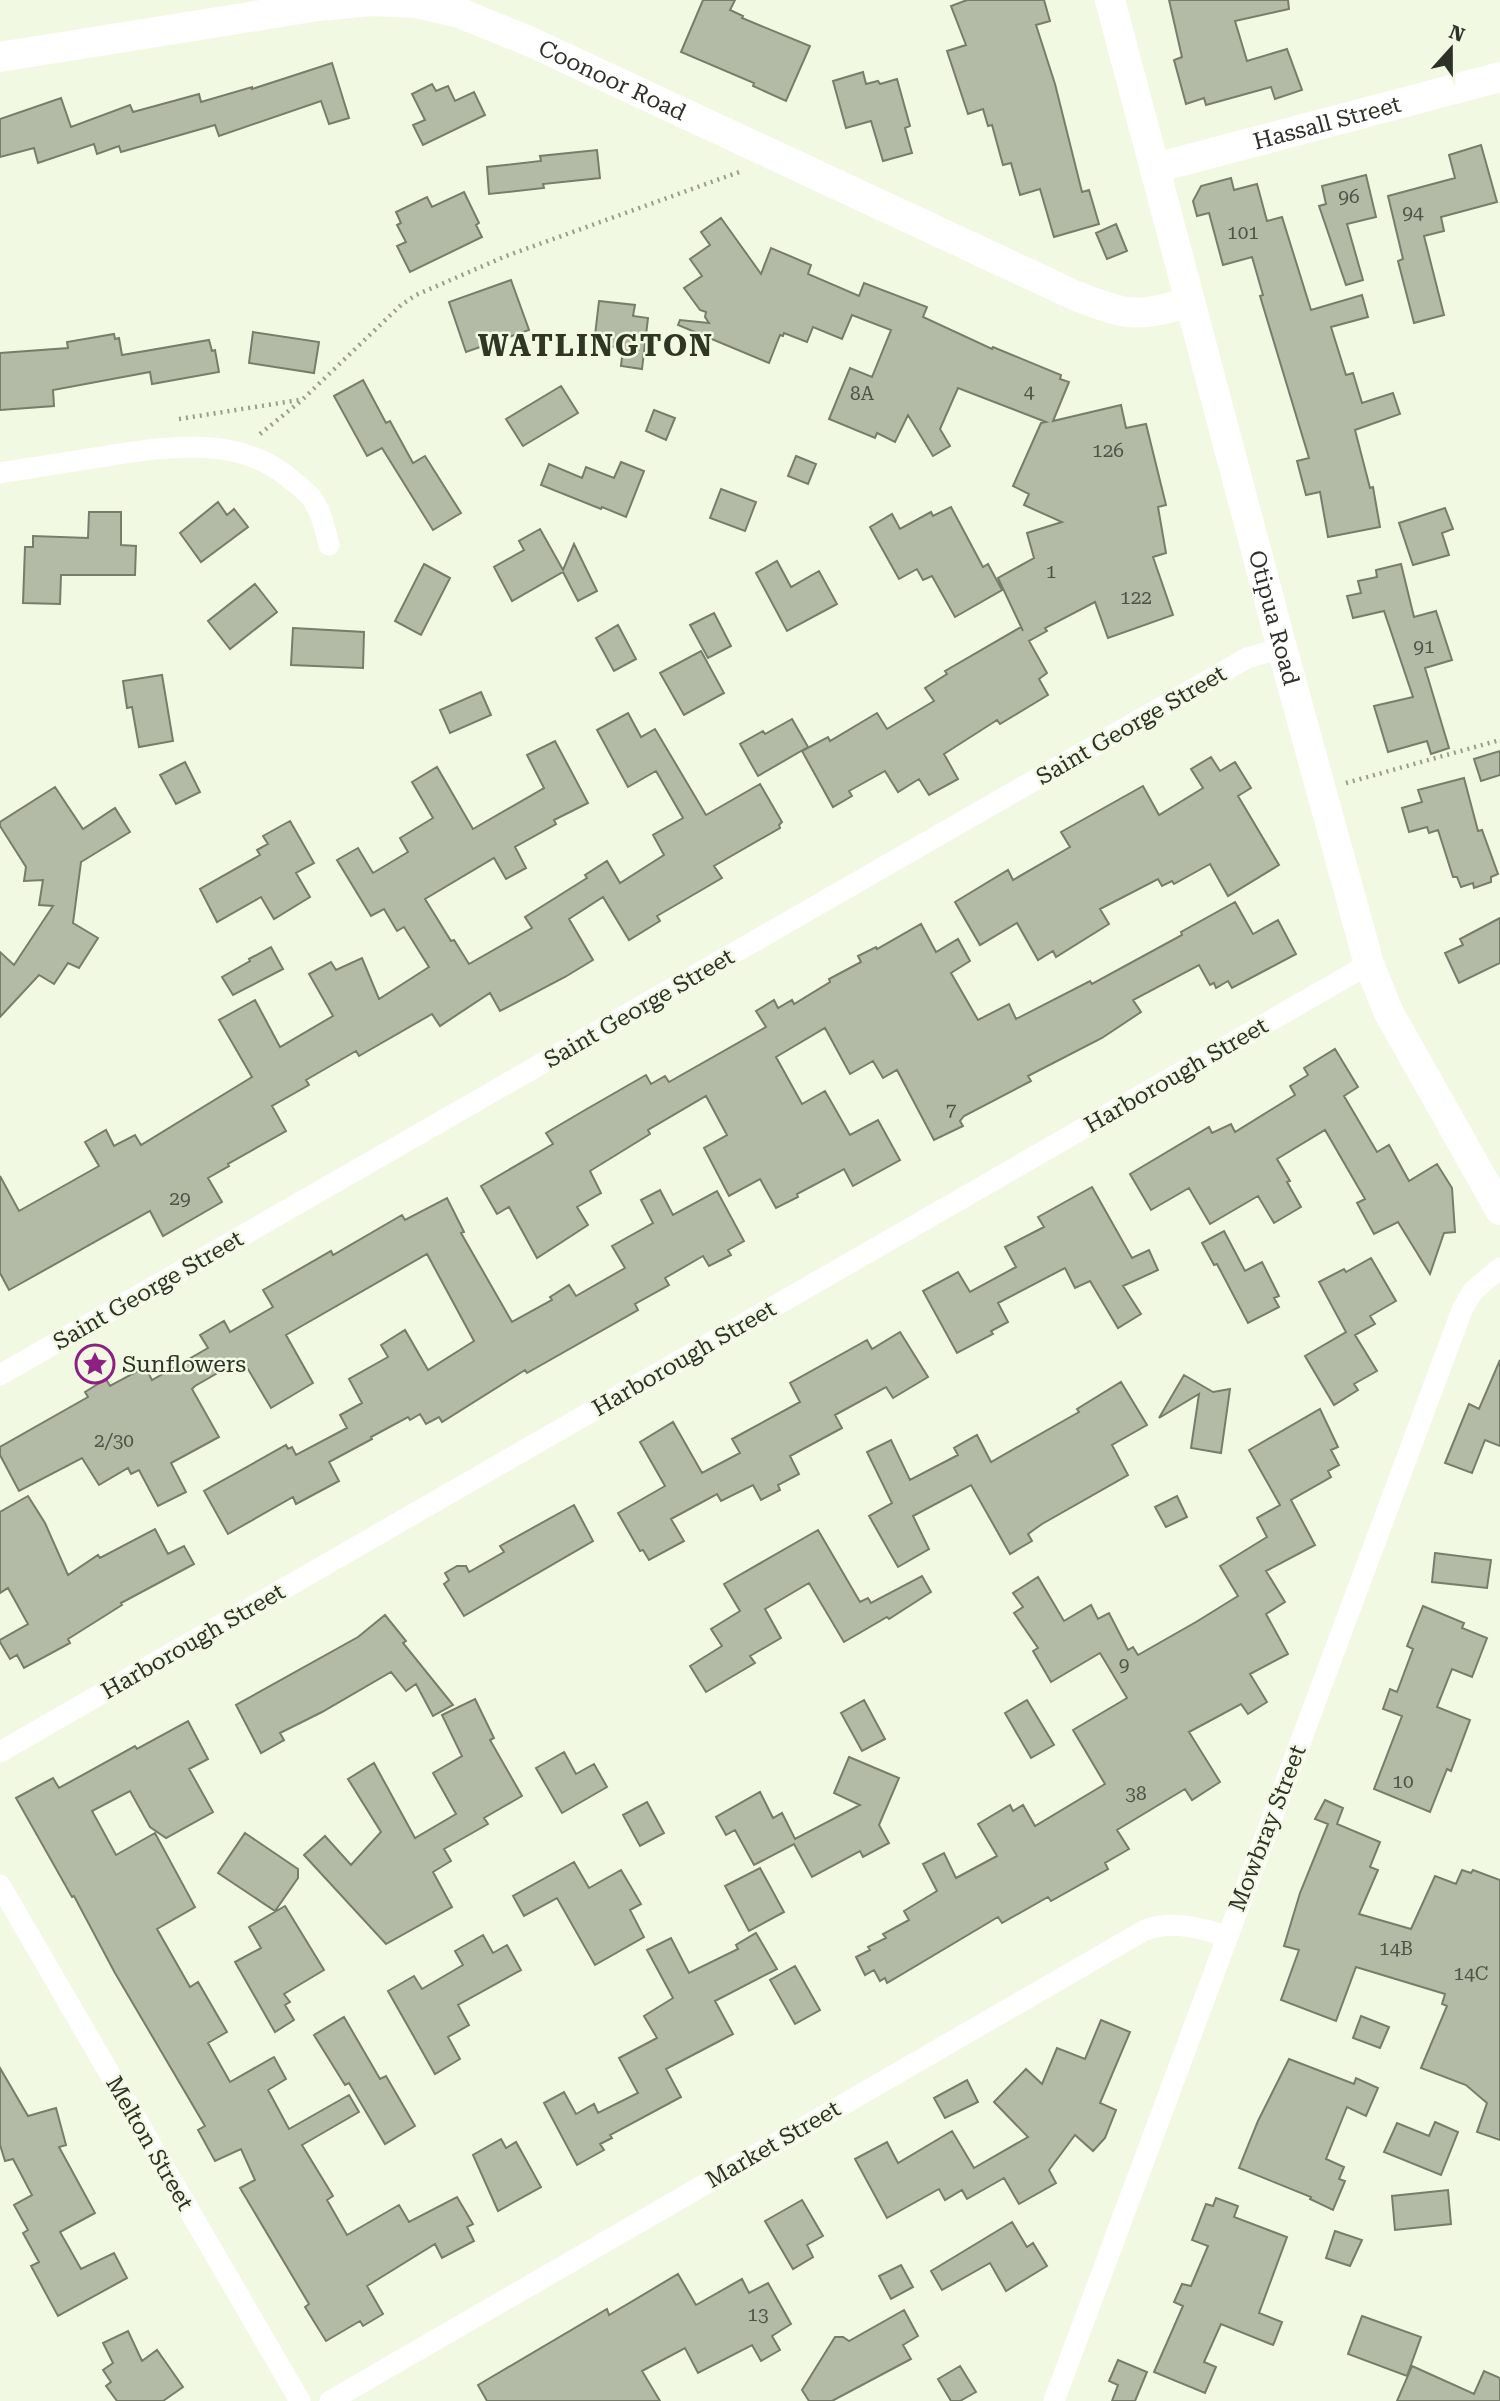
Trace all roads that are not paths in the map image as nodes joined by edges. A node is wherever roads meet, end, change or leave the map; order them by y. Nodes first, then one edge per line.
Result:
1 (1110, 0) edge
2 (0, 57) edge
3 (1500, 77) edge
4 (1155, 169) junction
5 (1190, 302) junction
6 (0, 473) edge
7 (329, 545) dead end
8 (1282, 648) junction
9 (1369, 964) junction
10 (1500, 1210) edge
11 (1500, 1268) edge
12 (2, 1368) edge
13 (0, 1752) edge
14 (0, 1885) edge
15 (1227, 1936) junction
16 (300, 2401) edge
17 (330, 2401) edge
18 (1054, 2401) edge

1 - 4 street, Otipua Road
2 - 5 street, Coonoor Road
3 - 4 street, Hassall Street
4 - 5 street, Otipua Road
5 - 8 street, Otipua Road
6 - 7 street
8 - 9 street, Otipua Road
8 - 12 street, Saint George Street
9 - 10 street, Otipua Road
9 - 13 street, Harborough Street
11 - 15 street, Mowbray Street
14 - 16 street, Melton Street
15 - 17 street, Market Street
15 - 18 street, Mowbray Street

